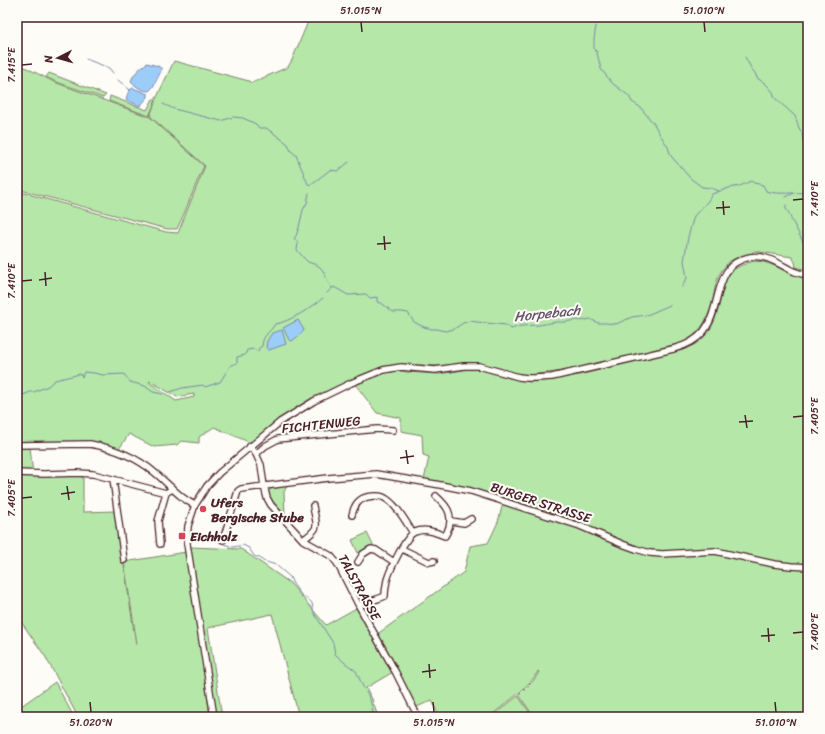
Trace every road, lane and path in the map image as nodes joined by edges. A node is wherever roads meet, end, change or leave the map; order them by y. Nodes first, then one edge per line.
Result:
1 (808, 274) edge
2 (393, 430) dead end
3 (17, 445) edge
4 (250, 446) junction
5 (256, 454) junction
6 (17, 473) edge
7 (113, 479) junction
8 (264, 486) junction
9 (172, 489) junction
10 (166, 493) junction
11 (436, 496) dead end
12 (195, 505) junction
13 (313, 506) dead end
14 (352, 515) dead end
15 (471, 519) dead end
16 (450, 521) junction
17 (413, 533) junction
18 (223, 540) dead end
19 (303, 540) junction
20 (160, 544) dead end
21 (402, 549) junction
22 (124, 560) dead end
23 (434, 561) dead end
24 (358, 562) dead end
25 (394, 562) junction
26 (808, 567) edge
27 (359, 606) junction
28 (214, 717) edge
29 (418, 717) edge

1 - 4 street
2 - 5 street, FICHTENWEG
3 - 9 street
4 - 5 street, TALSTRASSE
4 - 12 street
5 - 8 street, TALSTRASSE
6 - 7 street
7 - 10 street
7 - 22 street
8 - 18 street
8 - 19 street, TALSTRASSE
8 - 26 street, BURGER STRASSE
9 - 10 street
9 - 12 street
10 - 20 street
11 - 16 street
12 - 28 street
13 - 19 street
14 - 17 street
15 - 16 street
16 - 17 street
17 - 21 street
19 - 27 street, TALSTRASSE
21 - 23 street
21 - 25 street
24 - 25 street
25 - 27 street
27 - 29 street, TALSTRASSE

